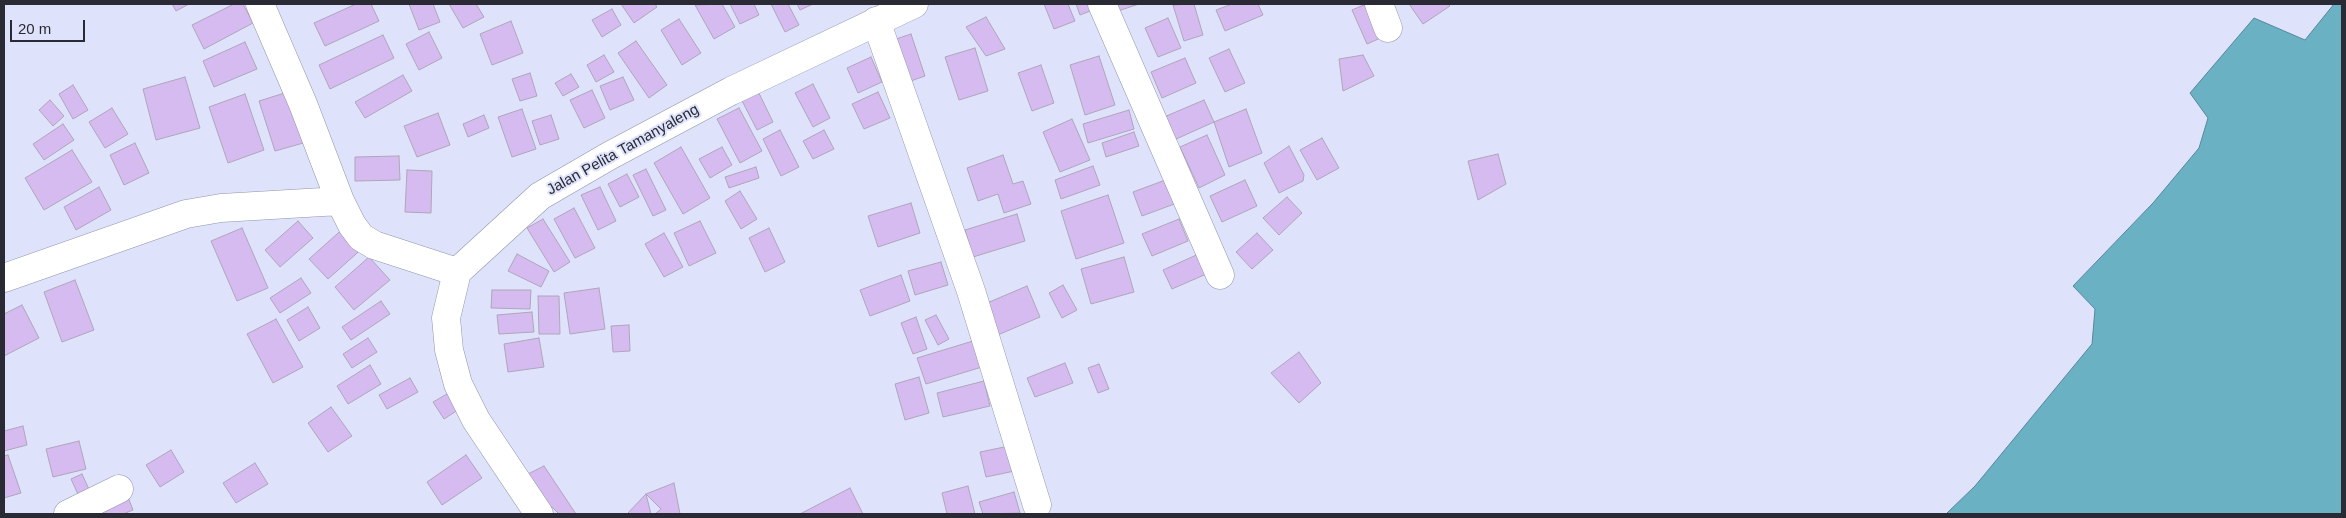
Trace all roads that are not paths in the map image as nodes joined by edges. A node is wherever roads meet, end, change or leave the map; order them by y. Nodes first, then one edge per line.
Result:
1 (260, 4) edge
2 (914, 4) edge
3 (1102, 4) edge
4 (876, 21) junction
5 (340, 201) junction
6 (457, 272) junction
7 (1220, 274) dead end
8 (4, 278) edge
9 (119, 490) dead end
10 (1037, 505) dead end
11 (68, 514) edge
12 (539, 514) edge

1 - 5 street
2 - 4 street, Jalan Pelita Tamanyaleng
3 - 7 street
4 - 6 street, Jalan Pelita Tamanyaleng
4 - 10 street
5 - 6 street
5 - 8 street
6 - 12 street
9 - 11 street

